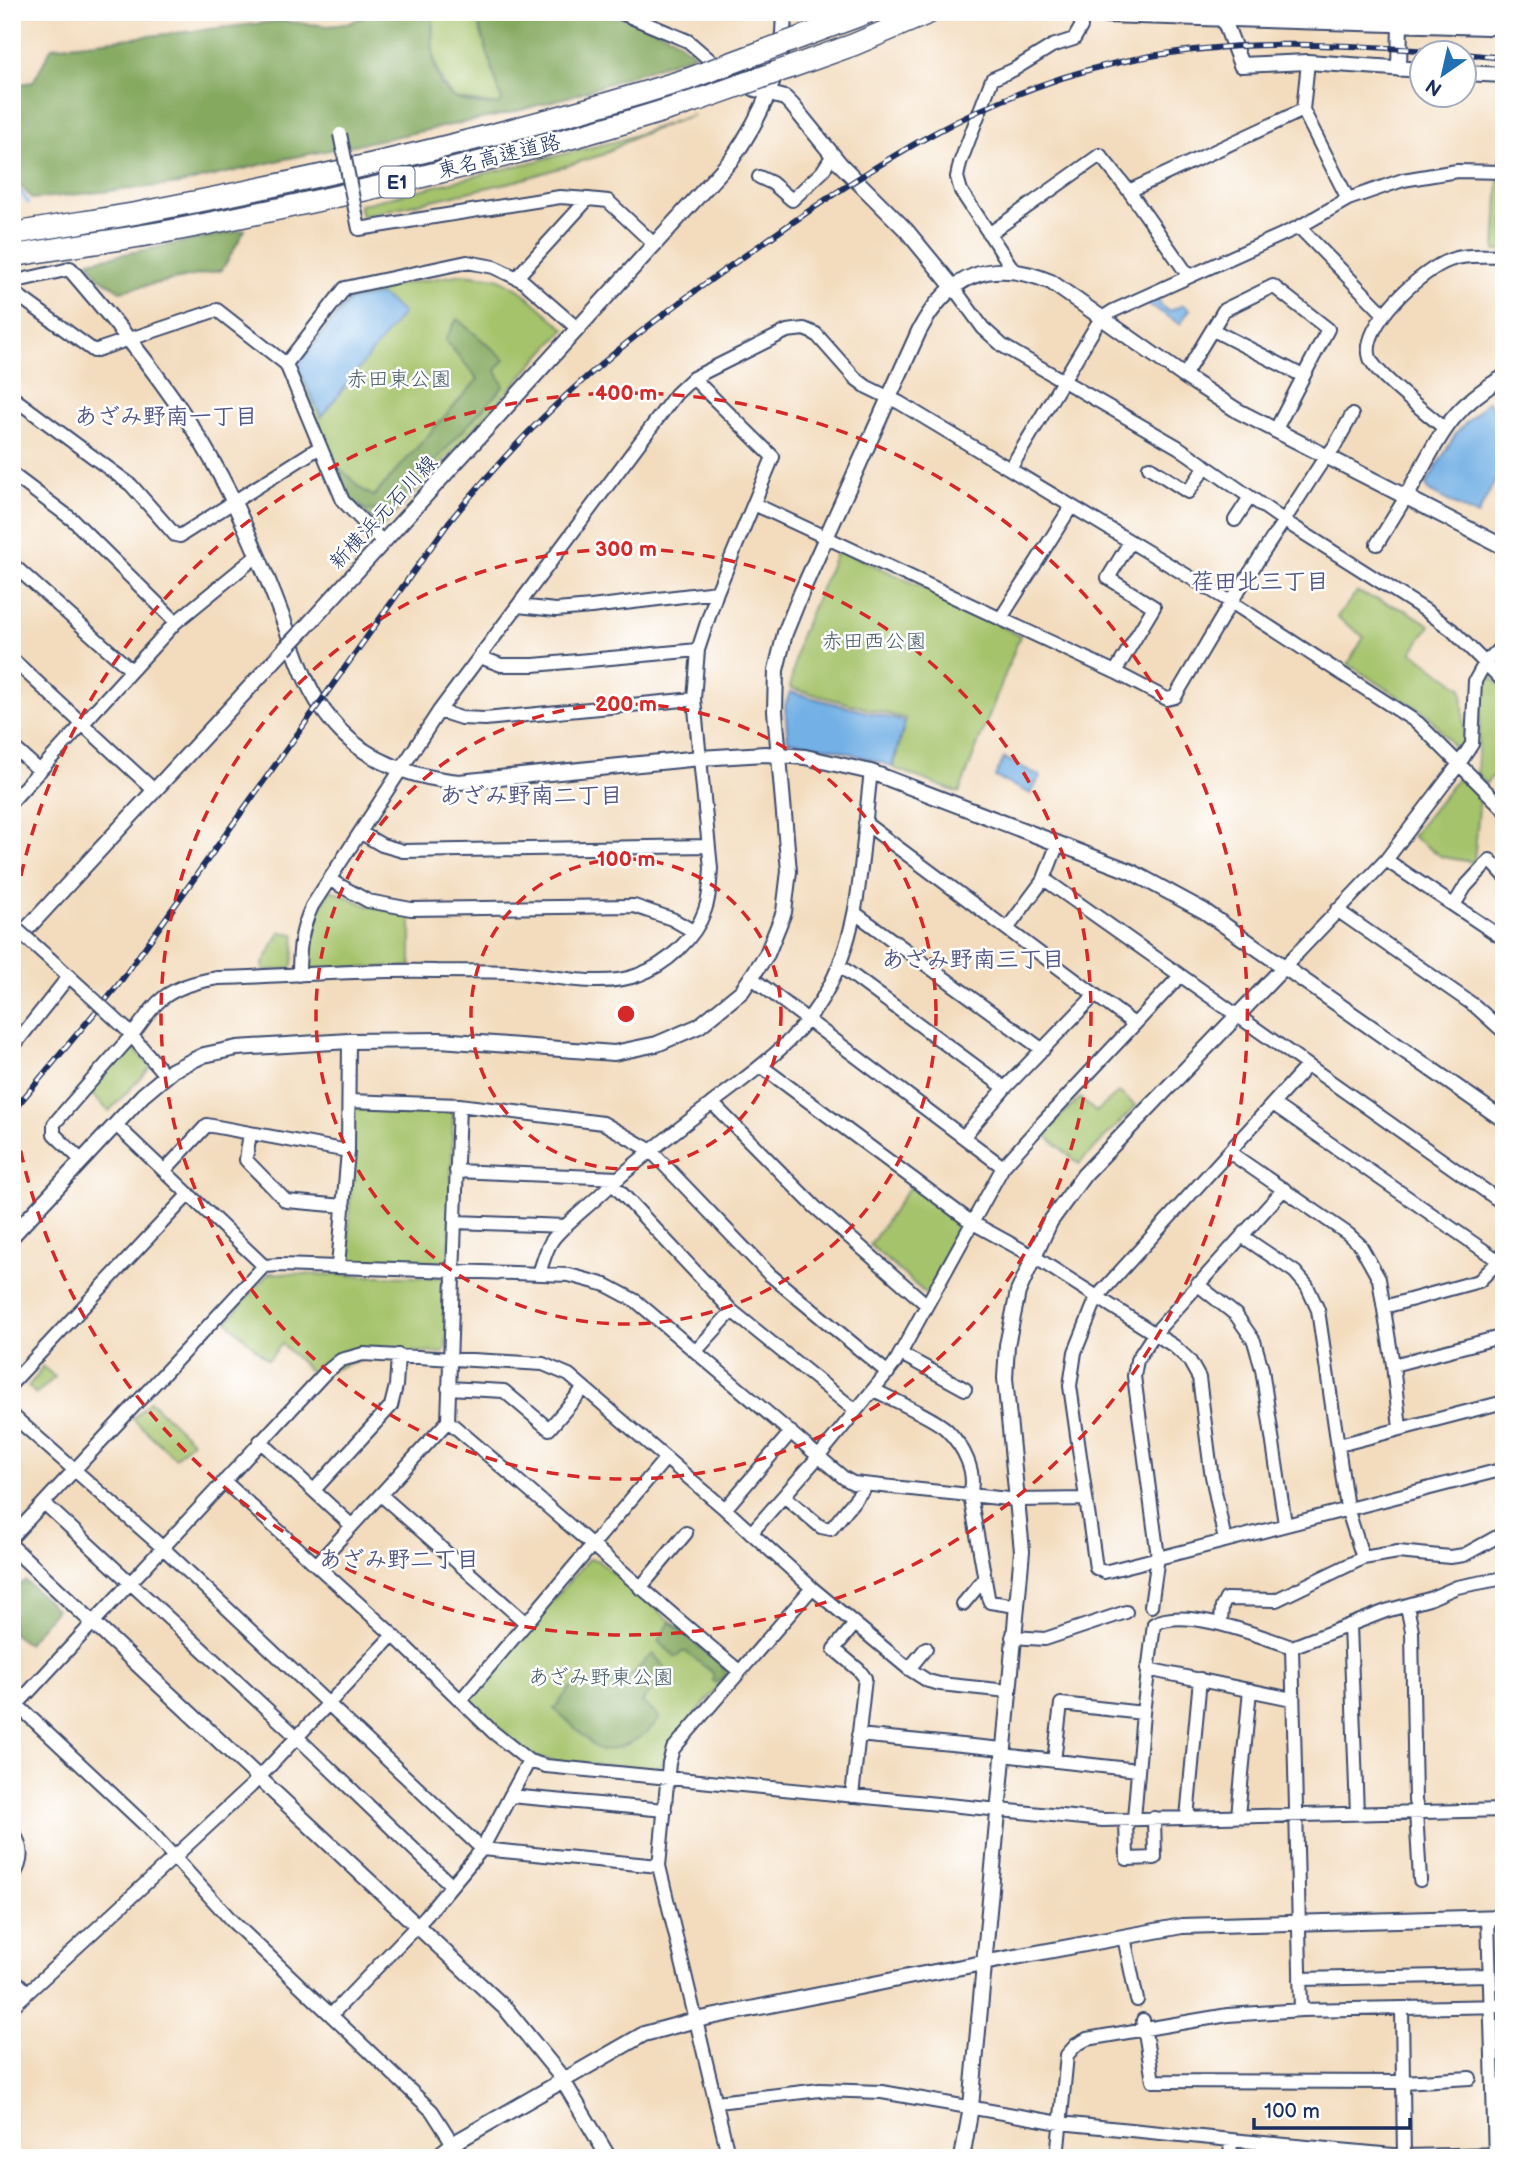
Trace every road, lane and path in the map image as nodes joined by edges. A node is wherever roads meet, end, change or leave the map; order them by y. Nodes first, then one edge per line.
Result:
1 (619, 12) edge
2 (784, 12) edge
3 (869, 12) edge
4 (931, 12) edge
5 (1081, 12) edge
6 (1089, 12) edge
7 (1222, 15) junction
8 (1401, 22) junction
9 (1504, 25) edge
10 (1308, 62) junction
11 (1399, 69) junction
12 (1408, 69) edge
13 (1478, 74) edge
14 (1504, 75) edge
15 (770, 94) junction
16 (1303, 110) junction
17 (340, 134) dead end
18 (832, 155) junction
19 (1504, 158) edge
20 (1503, 172) edge
21 (759, 177) dead end
22 (1129, 191) junction
23 (588, 199) junction
24 (1348, 199) junction
25 (1299, 227) junction
26 (12, 234) edge
27 (989, 234) junction
28 (655, 245) junction
29 (12, 256) edge
30 (1504, 256) edge
31 (70, 269) joint
32 (1014, 271) junction
33 (1188, 275) junction
34 (517, 277) junction
35 (12, 282) edge
36 (953, 287) junction
37 (12, 291) edge
38 (1384, 314) junction
39 (1102, 318) junction
40 (578, 329) junction
41 (1213, 330) junction
42 (130, 340) junction
43 (286, 365) junction
44 (1184, 376) junction
45 (1303, 376) junction
46 (1504, 377) edge
47 (693, 378) junction
48 (1062, 380) junction
49 (12, 397) edge
50 (890, 397) junction
51 (1352, 415) dead end
52 (1444, 428) junction
53 (1275, 430) junction
54 (320, 447) junction
55 (1326, 457) junction
56 (1206, 466) junction
57 (1149, 467) dead end
58 (1010, 469) junction
59 (12, 474) edge
60 (1406, 497) junction
61 (1250, 498) junction
62 (234, 503) junction
63 (754, 504) junction
64 (1071, 507) junction
65 (1235, 520) dead end
66 (1283, 520) junction
67 (827, 538) junction
68 (383, 542) junction
69 (1130, 542) junction
70 (1377, 544) dead end
71 (1504, 547) edge
72 (258, 555) junction
73 (12, 564) edge
74 (717, 592) junction
75 (1231, 602) junction
76 (518, 606) junction
77 (1001, 618) junction
78 (176, 622) junction
79 (1504, 643) edge
80 (698, 650) junction
81 (480, 657) junction
82 (12, 659) edge
83 (1485, 663) junction
84 (131, 670) junction
85 (1115, 672) junction
86 (1504, 682) edge
87 (694, 699) junction
88 (439, 711) junction
89 (83, 725) junction
90 (12, 746) edge
91 (780, 755) junction
92 (700, 758) junction
93 (1459, 764) junction
94 (40, 771) junction
95 (401, 771) junction
96 (871, 772) junction
97 (155, 791) junction
98 (12, 801) edge
99 (1504, 809) edge
100 (865, 823) junction
101 (360, 833) junction
102 (1058, 843) junction
103 (708, 846) junction
104 (1386, 860) junction
105 (1504, 875) edge
106 (330, 880) junction
107 (1044, 880) junction
108 (1454, 905) junction
109 (1337, 910) junction
110 (855, 913) junction
111 (12, 925) edge
112 (1007, 929) junction
113 (694, 931) junction
114 (1504, 939) edge
115 (12, 945) edge
116 (840, 965) junction
117 (1285, 966) junction
118 (299, 975) junction
119 (69, 976) junction
120 (1179, 977) junction
121 (752, 978) junction
122 (1094, 996) junction
123 (1236, 1016) junction
124 (807, 1021) junction
125 (1134, 1024) junction
126 (129, 1032) junction
127 (1504, 1032) edge
128 (349, 1041) junction
129 (12, 1048) edge
130 (1042, 1050) junction
131 (761, 1066) junction
132 (1307, 1066) junction
133 (166, 1076) junction
134 (1005, 1088) junction
135 (349, 1101) junction
136 (712, 1103) junction
137 (1273, 1104) junction
138 (458, 1105) junction
139 (1504, 1120) edge
140 (116, 1125) junction
141 (250, 1133) junction
142 (964, 1136) junction
143 (650, 1150) junction
144 (348, 1151) junction
145 (1229, 1152) junction
146 (82, 1161) junction
147 (1003, 1167) junction
148 (165, 1170) junction
149 (456, 1171) junction
150 (616, 1181) junction
151 (1284, 1189) junction
152 (189, 1194) junction
153 (1504, 1204) edge
154 (344, 1206) junction
155 (455, 1222) junction
156 (971, 1222) junction
157 (566, 1226) junction
158 (12, 1236) edge
159 (1242, 1236) junction
160 (1033, 1256) junction
161 (1501, 1257) edge
162 (264, 1266) junction
163 (338, 1266) junction
164 (452, 1270) junction
165 (539, 1273) junction
166 (1197, 1284) junction
167 (1097, 1297) junction
168 (927, 1305) junction
169 (1384, 1307) junction
170 (732, 1311) junction
171 (1154, 1334) junction
172 (1504, 1336) edge
173 (696, 1351) junction
174 (398, 1354) junction
175 (901, 1354) junction
176 (450, 1357) junction
177 (1393, 1365) junction
178 (888, 1373) junction
179 (12, 1383) edge
180 (449, 1388) junction
181 (584, 1388) junction
182 (965, 1389) dead end
183 (874, 1390) junction
184 (1504, 1402) edge
185 (856, 1411) junction
186 (12, 1415) edge
187 (448, 1421) junction
188 (1400, 1428) junction
189 (791, 1432) junction
190 (260, 1441) junction
191 (1339, 1445) junction
192 (819, 1456) junction
193 (666, 1458) junction
194 (75, 1469) junction
195 (1504, 1469) edge
196 (224, 1480) junction
197 (866, 1486) junction
198 (314, 1490) junction
199 (381, 1495) junction
200 (970, 1495) junction
201 (784, 1496) junction
202 (1085, 1499) junction
203 (1018, 1500) junction
204 (44, 1503) junction
205 (725, 1508) junction
206 (1347, 1508) junction
207 (1285, 1524) junction
208 (352, 1526) junction
209 (686, 1533) dead end
210 (751, 1533) junction
211 (1504, 1533) edge
212 (12, 1537) edge
213 (1225, 1541) junction
214 (593, 1545) junction
215 (12, 1547) edge
216 (162, 1547) junction
217 (1158, 1557) junction
218 (1363, 1558) junction
219 (316, 1565) junction
220 (1504, 1578) edge
221 (984, 1579) junction
222 (129, 1582) junction
223 (812, 1587) junction
224 (640, 1588) junction
225 (963, 1604) dead end
226 (1016, 1606) junction
227 (1151, 1606) dead end
228 (1408, 1606) junction
229 (1126, 1612) dead end
230 (1221, 1622) junction
231 (93, 1623) junction
232 (527, 1623) junction
233 (855, 1624) junction
234 (1350, 1625) junction
235 (393, 1635) junction
236 (1012, 1636) junction
237 (1292, 1647) junction
238 (926, 1648) dead end
239 (909, 1669) junction
240 (1147, 1669) junction
241 (739, 1671) junction
242 (1200, 1679) junction
243 (1250, 1690) junction
244 (1008, 1691) junction
245 (1292, 1699) junction
246 (461, 1700) junction
247 (329, 1704) junction
248 (14, 1705) edge
249 (1143, 1713) junction
250 (858, 1735) junction
251 (297, 1737) junction
252 (1002, 1752) junction
253 (529, 1761) junction
254 (1054, 1761) junction
255 (1138, 1770) junction
256 (260, 1777) junction
257 (668, 1777) junction
258 (510, 1796) junction
259 (852, 1796) junction
260 (998, 1809) junction
261 (664, 1810) junction
262 (1504, 1810) edge
263 (1417, 1811) junction
264 (1357, 1814) junction
265 (1296, 1815) junction
266 (1238, 1816) junction
267 (1154, 1818) junction
268 (1187, 1818) junction
269 (1130, 1820) junction
270 (12, 1830) edge
271 (482, 1849) junction
272 (174, 1857) junction
273 (659, 1866) junction
274 (12, 1878) edge
275 (1420, 1880) dead end
276 (451, 1885) junction
277 (1504, 1917) edge
278 (1488, 1918) junction
279 (1299, 1923) junction
280 (417, 1925) junction
281 (1124, 1937) junction
282 (984, 1963) junction
283 (1489, 1975) junction
284 (12, 1977) edge
285 (1300, 1979) junction
286 (27, 1992) junction
287 (1138, 2000) dead end
288 (1497, 2006) edge
289 (12, 2007) edge
290 (1402, 2008) junction
291 (1301, 2010) junction
292 (332, 2014) junction
293 (696, 2020) junction
294 (1143, 2024) junction
295 (1470, 2078) dead end
296 (562, 2079) junction
297 (1402, 2082) junction
298 (1498, 2098) edge
299 (718, 2102) junction
300 (971, 2108) junction
301 (1060, 2123) junction
302 (1231, 2140) junction
303 (454, 2143) junction
304 (12, 2155) edge
305 (1498, 2155) edge
306 (1404, 2157) edge
307 (18, 2158) edge
308 (435, 2158) edge
309 (462, 2158) edge
310 (609, 2158) edge
311 (729, 2158) edge
312 (962, 2158) edge
313 (1056, 2158) edge
314 (1230, 2158) edge

1 - 15 street
2 - 15 street, 新横浜元石川線
3 - 26 highway, 東名高速道路 / E1, bridge
4 - 29 highway, 東名高速道路 / E1, bridge
5 - 27 street
6 - 7 highway
7 - 8 highway
7 - 10 street
8 - 9 highway
8 - 11 street
10 - 11 street
10 - 16 street
11 - 12 street
13 - 14 street
15 - 18 street
15 - 28 street, 新横浜元石川線
16 - 22 street
16 - 24 street
17 - 23 street, bridge
18 - 21 street
18 - 36 street
19 - 20 street
20 - 24 street
22 - 27 street
22 - 33 street
23 - 28 street
23 - 34 street
24 - 25 street
25 - 33 street
25 - 38 street
27 - 32 street
28 - 40 street, 新横浜元石川線
30 - 38 street
31 - 35 street
31 - 42 street
32 - 36 street
32 - 39 street
33 - 39 street
34 - 40 street
34 - 43 street
36 - 48 street
36 - 50 street
37 - 42 street
38 - 52 street
39 - 44 street
39 - 48 street
40 - 68 street, 新横浜元石川線
41 - 44 street
41 - 45 street
41 - 45 street
42 - 43 street
42 - 62 street
43 - 54 street
44 - 53 street
45 - 53 street
46 - 52 street
47 - 50 street
47 - 63 street
47 - 76 street
48 - 56 street
48 - 58 street
49 - 62 street
50 - 58 street
50 - 67 street
51 - 55 street
52 - 60 street
53 - 55 street
54 - 62 street
54 - 68 street
55 - 60 street
55 - 66 street
56 - 57 street
56 - 61 street
58 - 64 street
59 - 78 street
60 - 70 street
60 - 71 street
61 - 65 street
61 - 66 street
62 - 72 street
63 - 67 street
63 - 74 street
64 - 69 street
64 - 77 street
66 - 75 street
66 - 83 street
67 - 77 street
67 - 91 street
68 - 97 street, 新横浜元石川線, bridge
69 - 75 street
69 - 85 street
72 - 78 street
72 - 95 street
73 - 84 street
74 - 76 street
74 - 80 street
75 - 85 street
75 - 93 street
76 - 81 street
77 - 85 street
78 - 84 street
79 - 83 street
80 - 81 street
80 - 87 street
81 - 88 street
82 - 89 street
83 - 86 street
83 - 93 street
84 - 89 street
87 - 88 street
87 - 92 street
88 - 95 street
89 - 94 street
89 - 97 street
90 - 94 street
91 - 92 street
91 - 96 street
91 - 121 street
92 - 95 street
92 - 103 street
93 - 99 street
93 - 104 street
94 - 98 street
95 - 101 street
96 - 100 street
96 - 102 street
97 - 115 street, 新横浜元石川線
100 - 110 street
100 - 112 street
101 - 103 street
101 - 106 street
102 - 107 street
102 - 117 street
103 - 113 street
104 - 108 street
104 - 109 street
105 - 108 street
106 - 113 street
106 - 118 street
107 - 112 street
107 - 120 street
108 - 114 street
109 - 117 street
109 - 127 street
110 - 116 street
110 - 130 street
111 - 119 street, bridge
112 - 122 street
113 - 118 street
116 - 124 street
116 - 134 street
117 - 123 street
117 - 139 street
118 - 126 street
119 - 126 street, bridge
119 - 129 street
120 - 123 street
120 - 125 street
121 - 124 street
121 - 128 street
122 - 125 street
122 - 130 street
123 - 132 street
123 - 160 street
124 - 131 street
124 - 142 street
125 - 147 street
126 - 133 street
126 - 146 street
128 - 133 street
128 - 135 street
130 - 134 street
131 - 136 street
131 - 156 street
132 - 137 street
132 - 153 street
133 - 140 street
134 - 142 street
135 - 138 street
135 - 144 street
136 - 143 street
136 - 168 street
137 - 145 street
137 - 161 street
138 - 143 street
138 - 149 street
140 - 146 street
140 - 148 street
141 - 144 street
141 - 148 street
141 - 154 street
142 - 147 street
143 - 150 street
143 - 178 street
144 - 154 street
145 - 151 street
145 - 167 street
146 - 158 street
147 - 156 street
148 - 152 street
149 - 150 street
149 - 155 street
150 - 157 street
150 - 170 street
151 - 159 street
151 - 169 street
152 - 162 street
152 - 179 street
154 - 163 street
155 - 157 street
155 - 164 street
156 - 160 street
156 - 168 street
157 - 165 street
159 - 166 street
159 - 191 street
160 - 167 street
160 - 203 street
161 - 169 street
162 - 163 street
162 - 194 street
163 - 164 street
164 - 165 street
164 - 176 street
165 - 173 street
166 - 171 street
166 - 207 street
167 - 171 street
167 - 202 street
168 - 175 street
169 - 177 street
170 - 173 street
170 - 185 street
171 - 213 street
171 - 217 street
172 - 177 street
173 - 189 street
174 - 176 street
174 - 190 street
174 - 198 street
175 - 178 street
175 - 182 street
176 - 180 street
176 - 181 street
177 - 188 street
178 - 183 street
180 - 181 street
180 - 187 street
181 - 193 street
183 - 185 street
183 - 200 street
184 - 188 street
185 - 192 street
186 - 194 street
187 - 199 street
187 - 214 street
188 - 191 street
189 - 192 street
189 - 205 street
190 - 196 street
190 - 198 street
191 - 206 street
192 - 197 street
192 - 201 street
193 - 205 street
193 - 214 street
194 - 204 street
194 - 216 street
195 - 206 street
196 - 216 street
196 - 219 street
197 - 200 street
197 - 201 street
198 - 208 street
199 - 208 street
199 - 232 street
200 - 203 street
200 - 221 street
201 - 210 street
202 - 203 street
202 - 217 street
203 - 226 street
204 - 212 street
204 - 222 street
205 - 210 street
206 - 207 street
206 - 218 street
207 - 213 street
208 - 219 street
209 - 224 street
210 - 223 street
211 - 218 street
213 - 217 street
214 - 224 street
214 - 232 street
215 - 231 street
216 - 222 street
216 - 247 street
217 - 227 street
218 - 230 street
219 - 235 street
220 - 228 street
221 - 225 street
221 - 226 street
222 - 231 street
222 - 251 street
223 - 233 street
223 - 241 street
224 - 241 street
226 - 236 street
228 - 234 street
228 - 263 street
229 - 236 street
230 - 237 street
230 - 240 street
231 - 248 street
231 - 256 street
232 - 246 street
233 - 239 street
233 - 250 street
234 - 237 street
234 - 264 street
235 - 246 street
235 - 247 street
236 - 244 street
237 - 245 street
238 - 239 street
239 - 244 street
240 - 242 street
240 - 249 street
241 - 257 street
242 - 243 street
242 - 268 street
243 - 245 street
243 - 266 street
244 - 252 street
245 - 265 street
246 - 253 street
247 - 251 street
247 - 271 street
248 - 272 street
249 - 254 street
249 - 255 street
250 - 252 street
250 - 259 street
251 - 256 street
251 - 276 street
252 - 254 street
252 - 260 street
253 - 257 street
253 - 258 street
254 - 255 street
255 - 269 street
256 - 272 street
256 - 280 street
257 - 259 street
257 - 261 street
258 - 261 street
258 - 271 street
259 - 260 street
260 - 269 street
260 - 282 street
261 - 273 street
262 - 263 street
263 - 264 street
263 - 275 street
264 - 265 street
265 - 266 street
265 - 279 street
266 - 268 street
267 - 268 street
267 - 269 street
267 - 269 street
270 - 274 street
271 - 273 street
271 - 276 street
272 - 286 street
272 - 292 street
273 - 293 street
276 - 280 street
277 - 278 street
278 - 279 street
278 - 283 street
279 - 281 street
279 - 285 street
280 - 292 street
280 - 296 street
281 - 282 street
281 - 287 street
282 - 293 street
282 - 300 street
283 - 285 street
283 - 288 street
284 - 286 street
285 - 291 street
286 - 289 street
288 - 290 street
288 - 298 street
290 - 291 street
290 - 297 street
291 - 294 street
292 - 303 street
293 - 296 street
293 - 299 street
294 - 297 street
294 - 301 street
295 - 297 street
296 - 303 street
296 - 310 street
297 - 306 street
298 - 305 street
299 - 300 street
299 - 311 street
300 - 301 street
300 - 312 street
301 - 302 street
301 - 313 street
302 - 306 street
302 - 314 street
303 - 308 street
303 - 309 street
304 - 307 street
305 - 306 street

